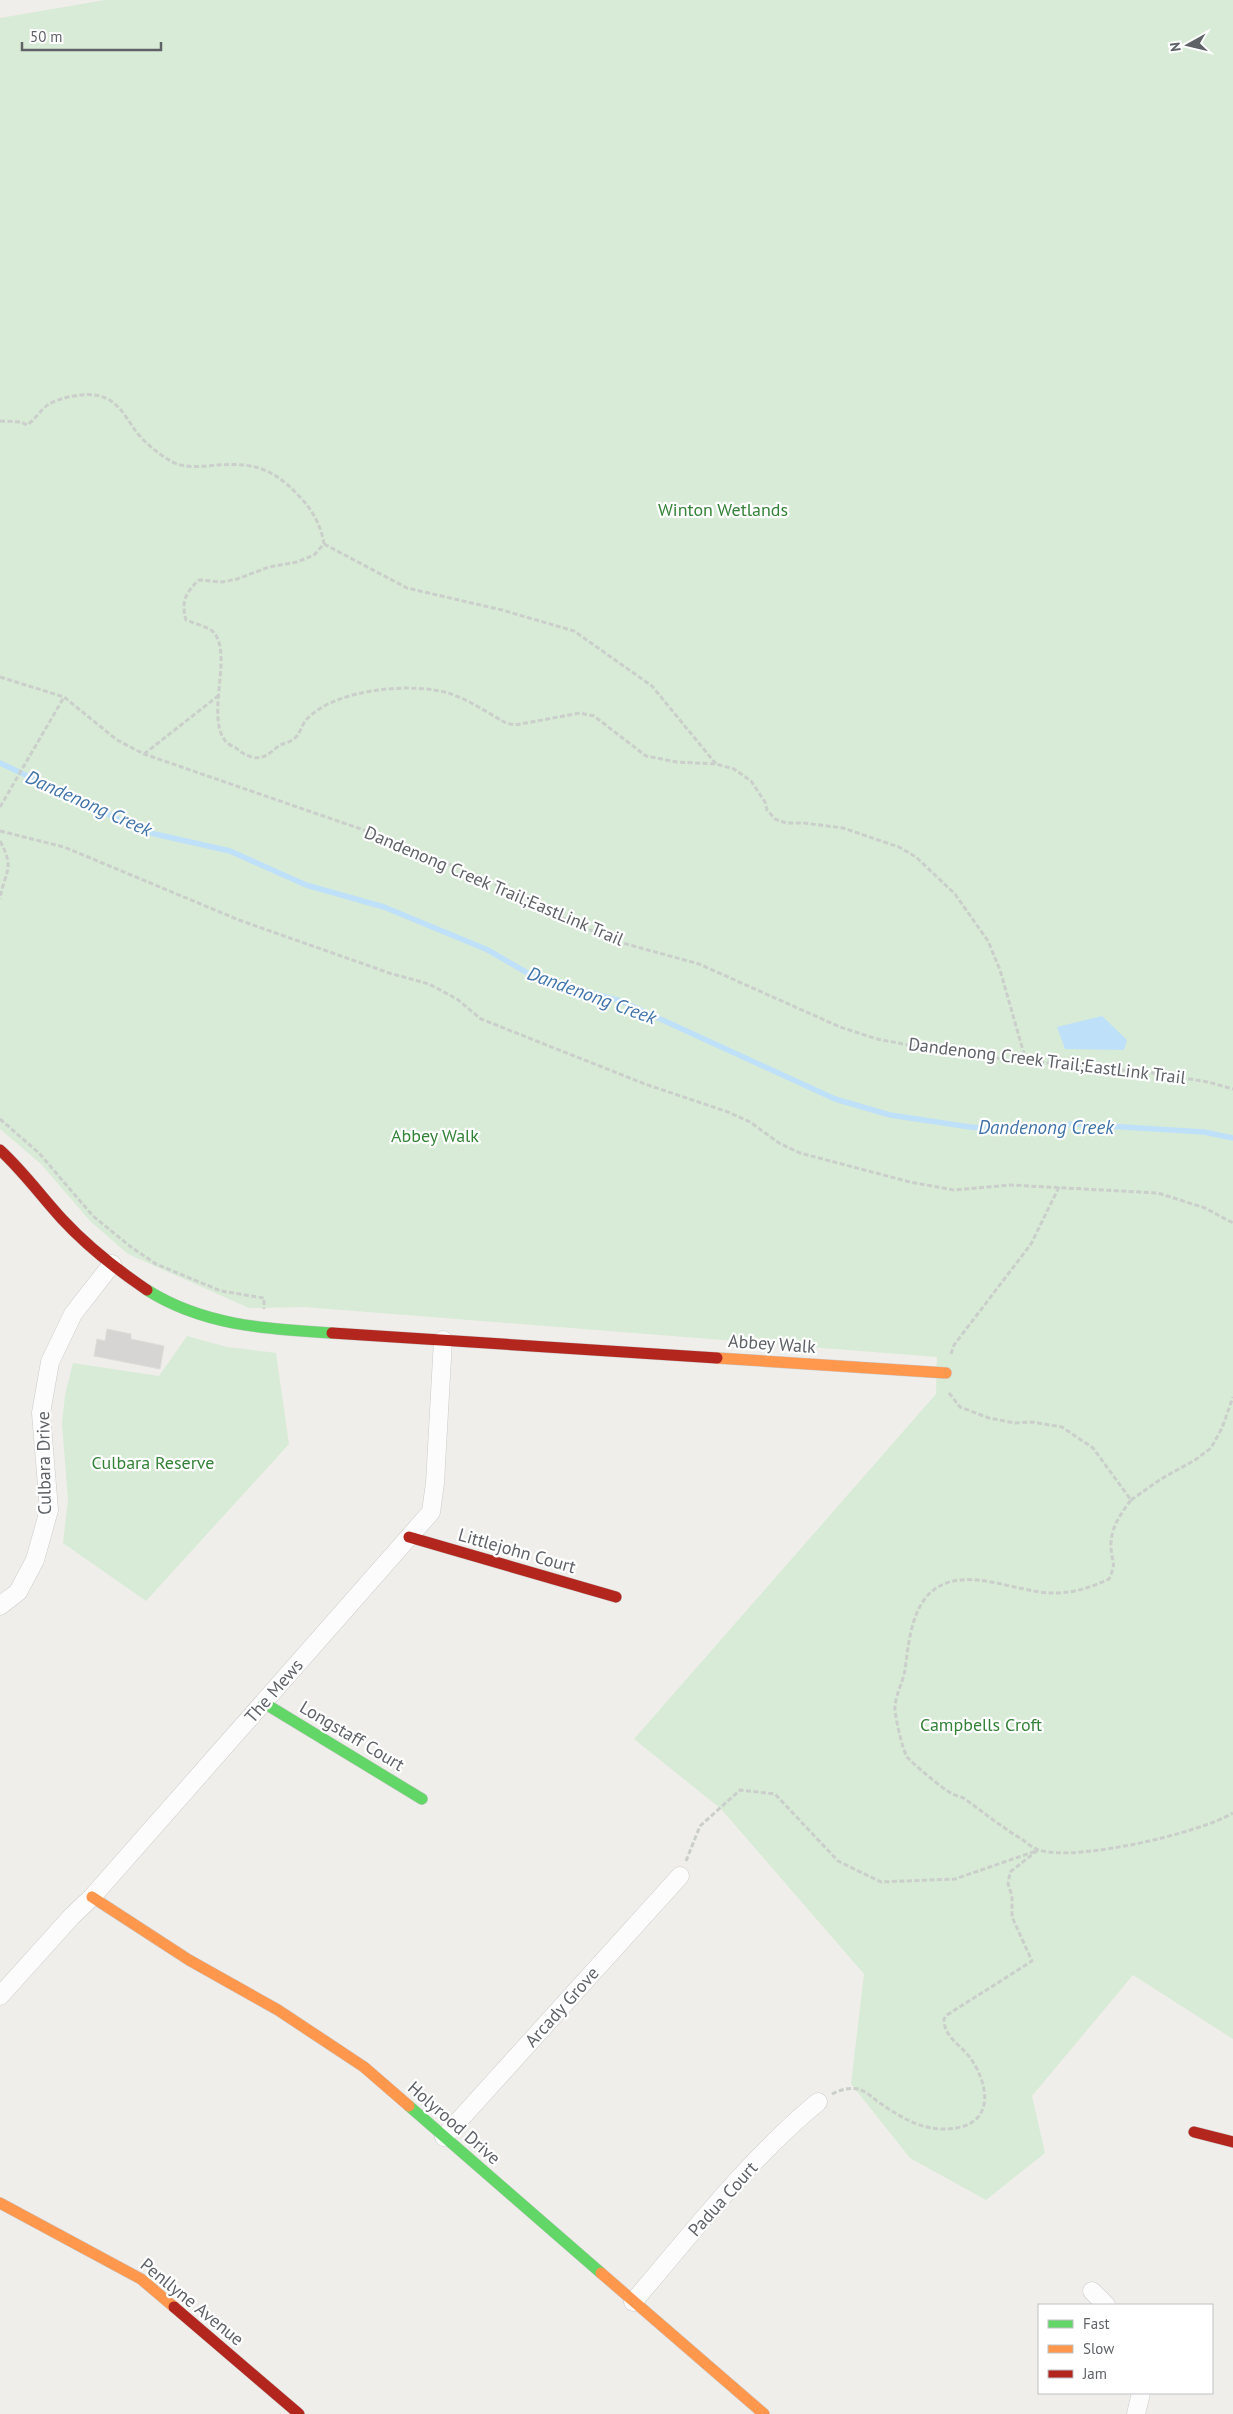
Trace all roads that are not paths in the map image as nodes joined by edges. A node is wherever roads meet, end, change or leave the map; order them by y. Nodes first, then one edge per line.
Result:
1 (0, 1150) edge
2 (112, 1264) junction
3 (443, 1340) junction
4 (946, 1372) road end
5 (409, 1538) junction
6 (616, 1597) dead end
7 (0, 1606) edge
8 (264, 1703) junction
9 (422, 1799) dead end
10 (680, 1876) road end
11 (92, 1897) junction
12 (0, 1996) edge
13 (818, 2102) road end
14 (1194, 2132) dead end
15 (444, 2137) junction
16 (1233, 2142) edge
17 (0, 2203) edge
18 (1092, 2291) dead end
19 (633, 2302) junction
20 (1105, 2304) edge
21 (1141, 2394) edge
22 (299, 2414) edge
23 (764, 2414) edge
24 (1136, 2414) edge

1 - 2 street, Abbey Walk
2 - 3 street, Abbey Walk
2 - 7 street, Culbara Drive
3 - 4 street, Abbey Walk
3 - 5 street, The Mews
5 - 6 street, Littlejohn Court
5 - 8 street, The Mews
8 - 9 street, Longstaff Court
8 - 11 street, The Mews
10 - 15 street, Arcady Grove
11 - 12 street, The Mews
11 - 15 street, Holyrood Drive
13 - 19 street, Padua Court
14 - 16 street
15 - 19 street, Holyrood Drive
17 - 22 street, Penllyne Avenue
18 - 20 street
19 - 23 street, Holyrood Drive
21 - 24 street

